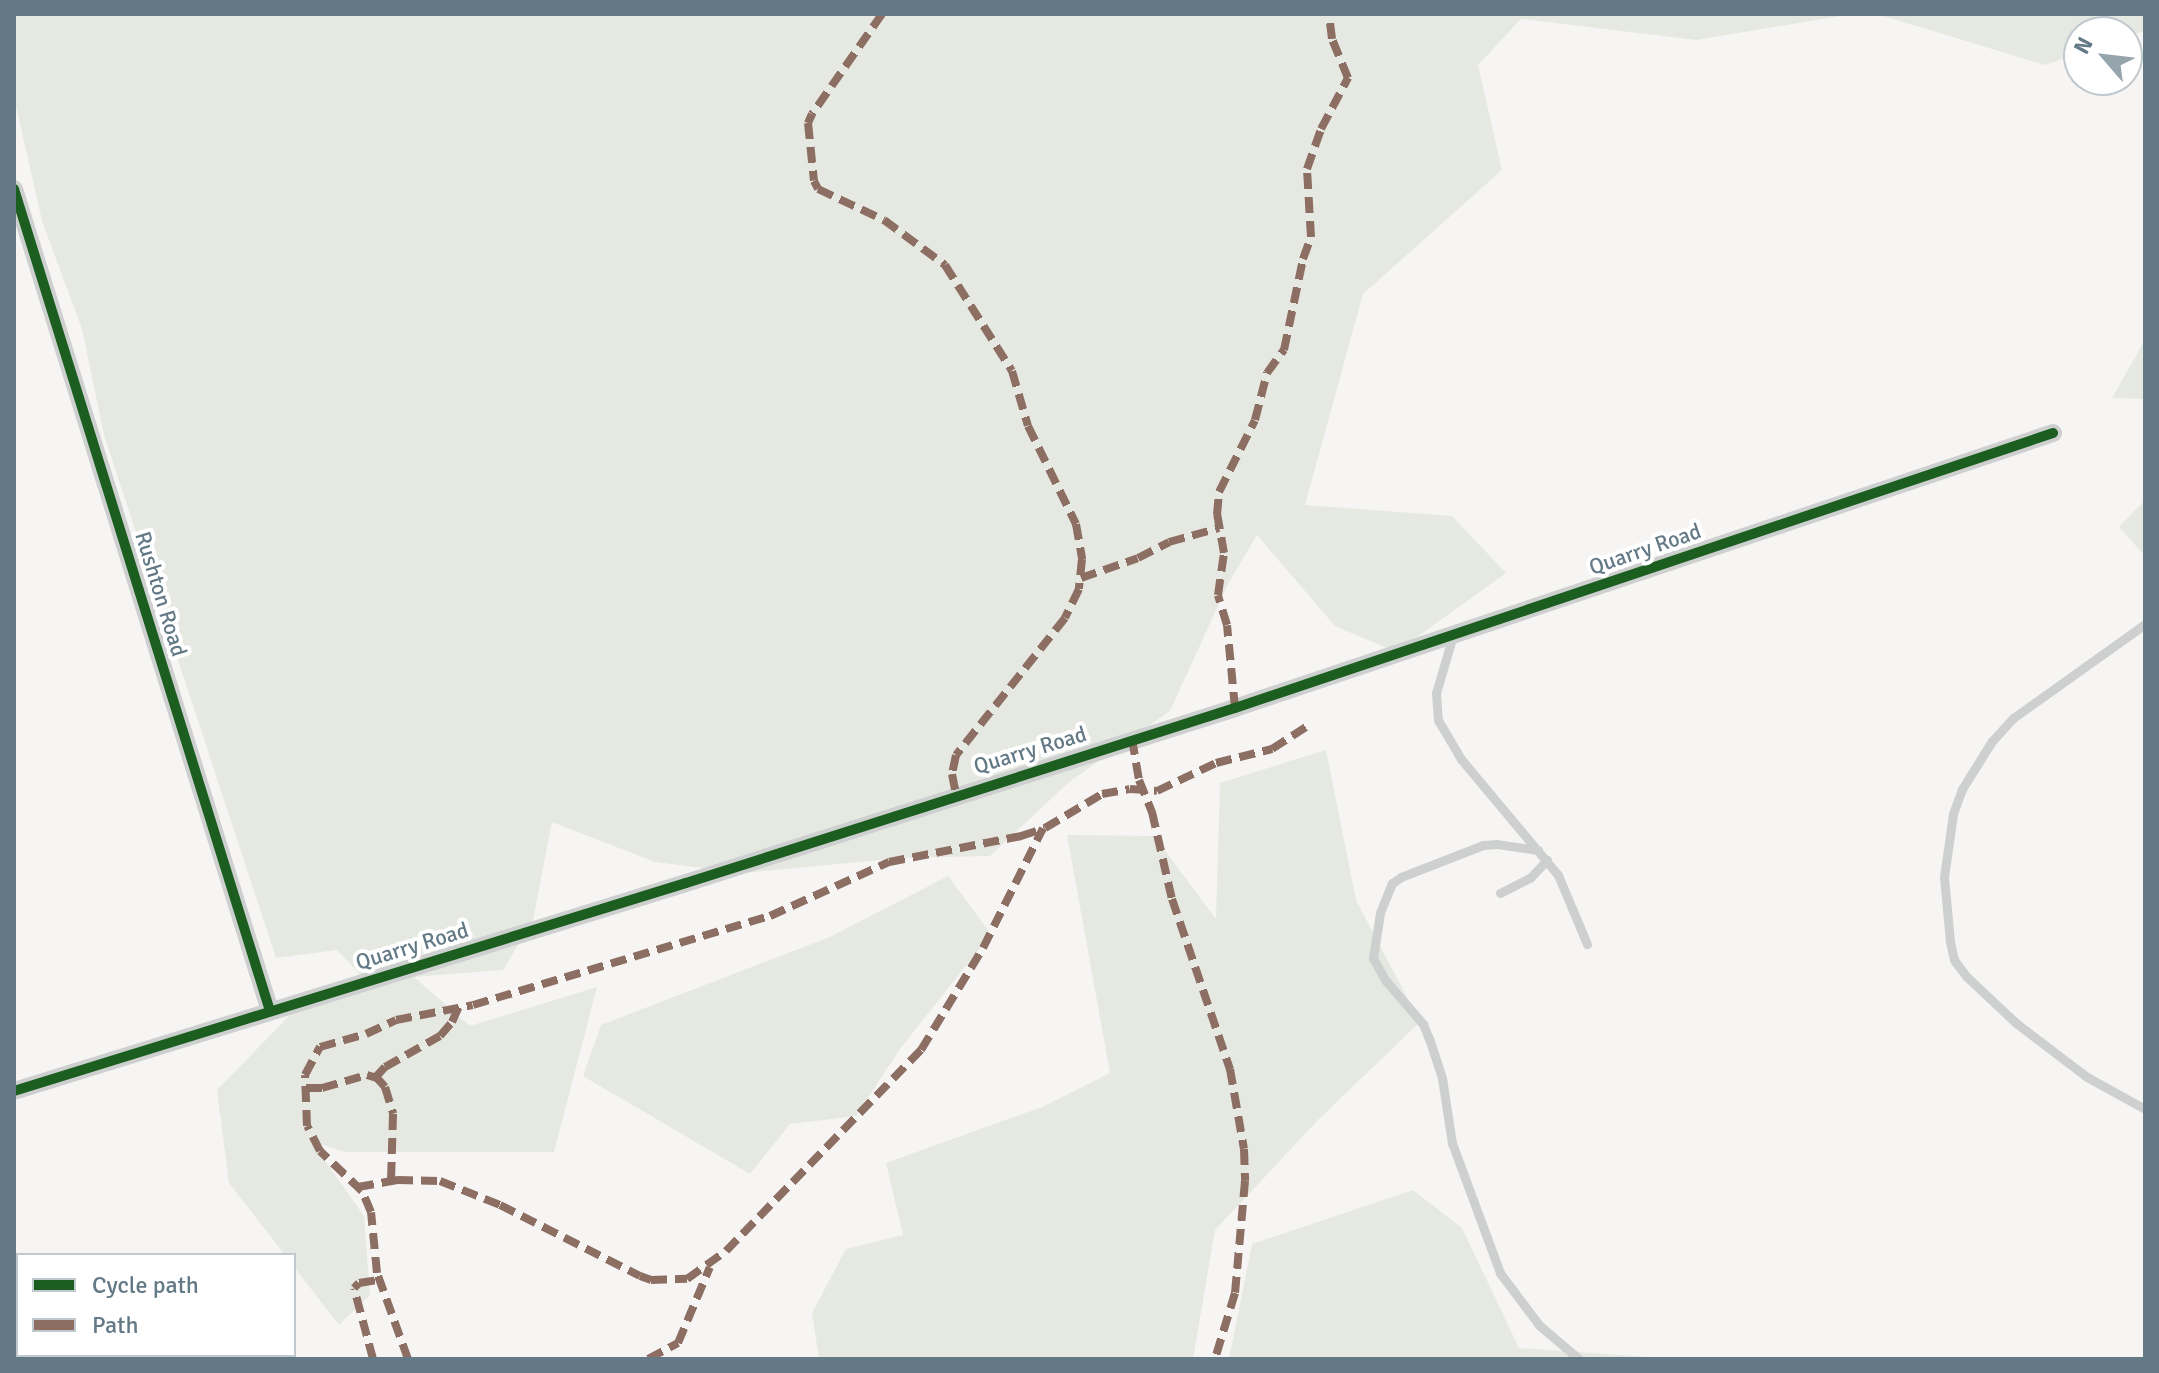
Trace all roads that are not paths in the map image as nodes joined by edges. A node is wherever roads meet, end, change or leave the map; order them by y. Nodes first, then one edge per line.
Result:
1 (14, 189) edge
2 (2053, 433) dead end
3 (2145, 624) edge
4 (1453, 635) junction
5 (1538, 850) junction
6 (1547, 860) junction
7 (1500, 893) dead end
8 (1587, 944) dead end
9 (270, 1011) junction
10 (14, 1091) edge
11 (2145, 1109) edge
12 (1579, 1359) edge

1 - 9 street, Rushton Road
2 - 4 street, Quarry Road
3 - 11 lane
4 - 5 lane
4 - 9 street, Quarry Road
5 - 6 lane
5 - 12 lane
6 - 7 lane
6 - 8 lane
9 - 10 street, Quarry Road

